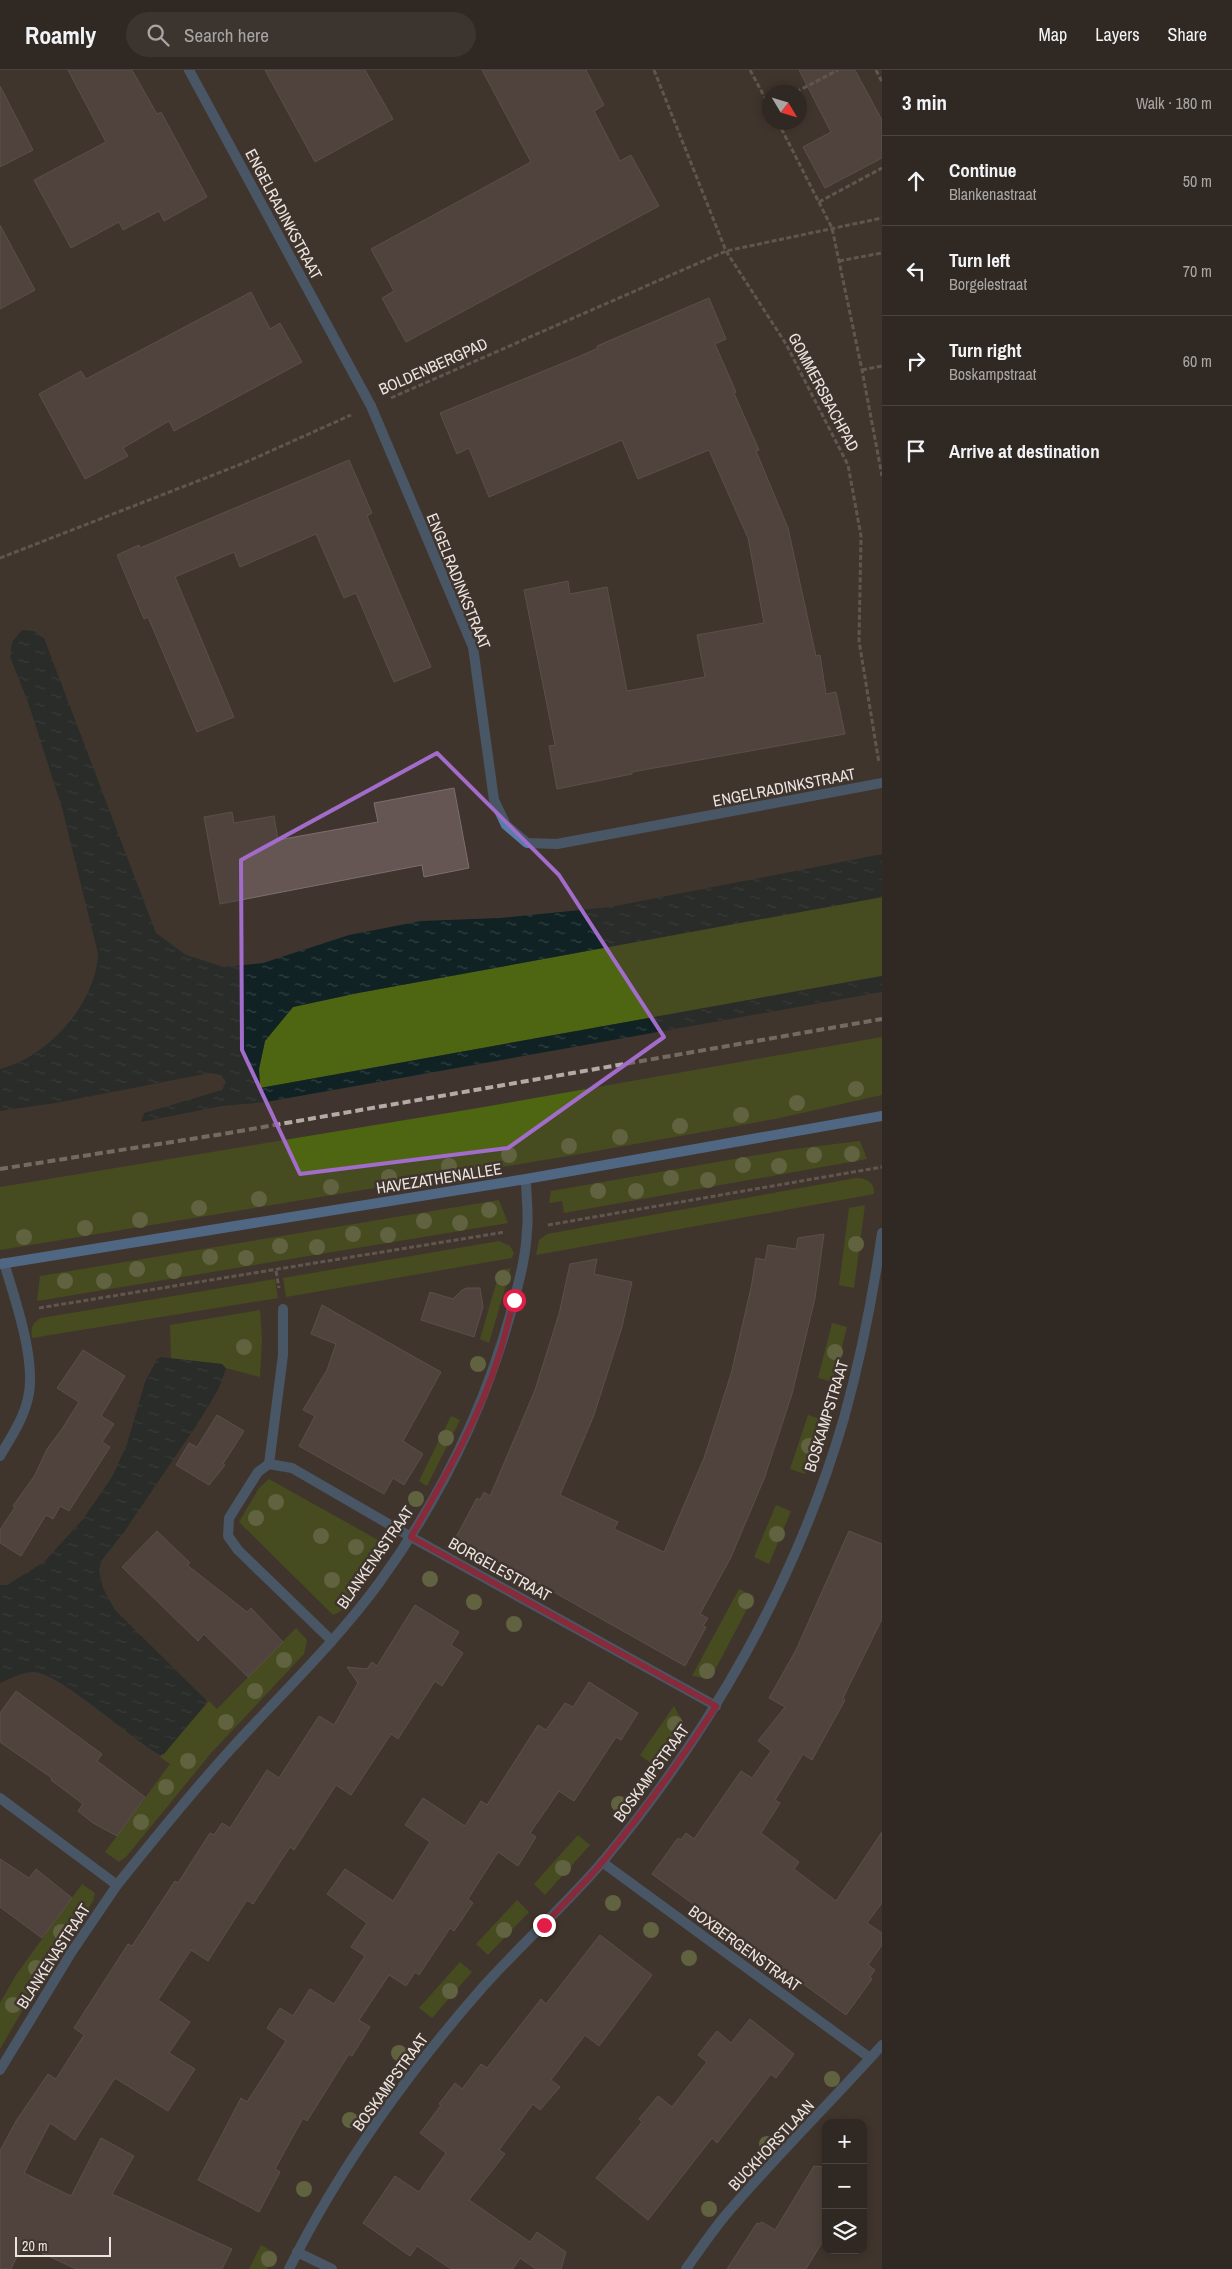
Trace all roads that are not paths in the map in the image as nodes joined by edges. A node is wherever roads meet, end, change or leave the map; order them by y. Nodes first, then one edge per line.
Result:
1 (189, 70) edge
2 (881, 778) edge
3 (882, 1116) edge
4 (526, 1179) junction
5 (882, 1233) edge
6 (2, 1264) edge
7 (283, 1309) dead end
8 (0, 1456) edge
9 (269, 1464) junction
10 (411, 1537) junction
11 (332, 1641) junction
12 (716, 1706) junction
13 (0, 1798) edge
14 (602, 1862) junction
15 (117, 1885) junction
16 (882, 2045) edge
17 (870, 2058) junction
18 (0, 2070) edge
19 (297, 2252) junction
20 (289, 2269) edge
21 (332, 2269) edge
22 (686, 2269) edge

1 - 2 street, ENGELRADINKSTRAAT
3 - 4 main road, HAVEZATHENALLEE
4 - 6 main road, HAVEZATHENALLEE
4 - 10 street, BLANKENASTRAAT
5 - 12 street, BOSKAMPSTRAAT
6 - 8 street
7 - 9 street
9 - 10 street, BORGELESTRAAT
9 - 11 street
10 - 11 street, BLANKENASTRAAT
10 - 12 street, BORGELESTRAAT
11 - 15 street, BLANKENASTRAAT
12 - 14 street, BOSKAMPSTRAAT
13 - 15 street
14 - 17 street, BOXBERGENSTRAAT
14 - 19 street, BOSKAMPSTRAAT
15 - 18 street, BLANKENASTRAAT
16 - 17 street, BUCKHORSTLAAN
17 - 22 street, BUCKHORSTLAAN
19 - 20 street, BOSKAMPSTRAAT
19 - 21 street

